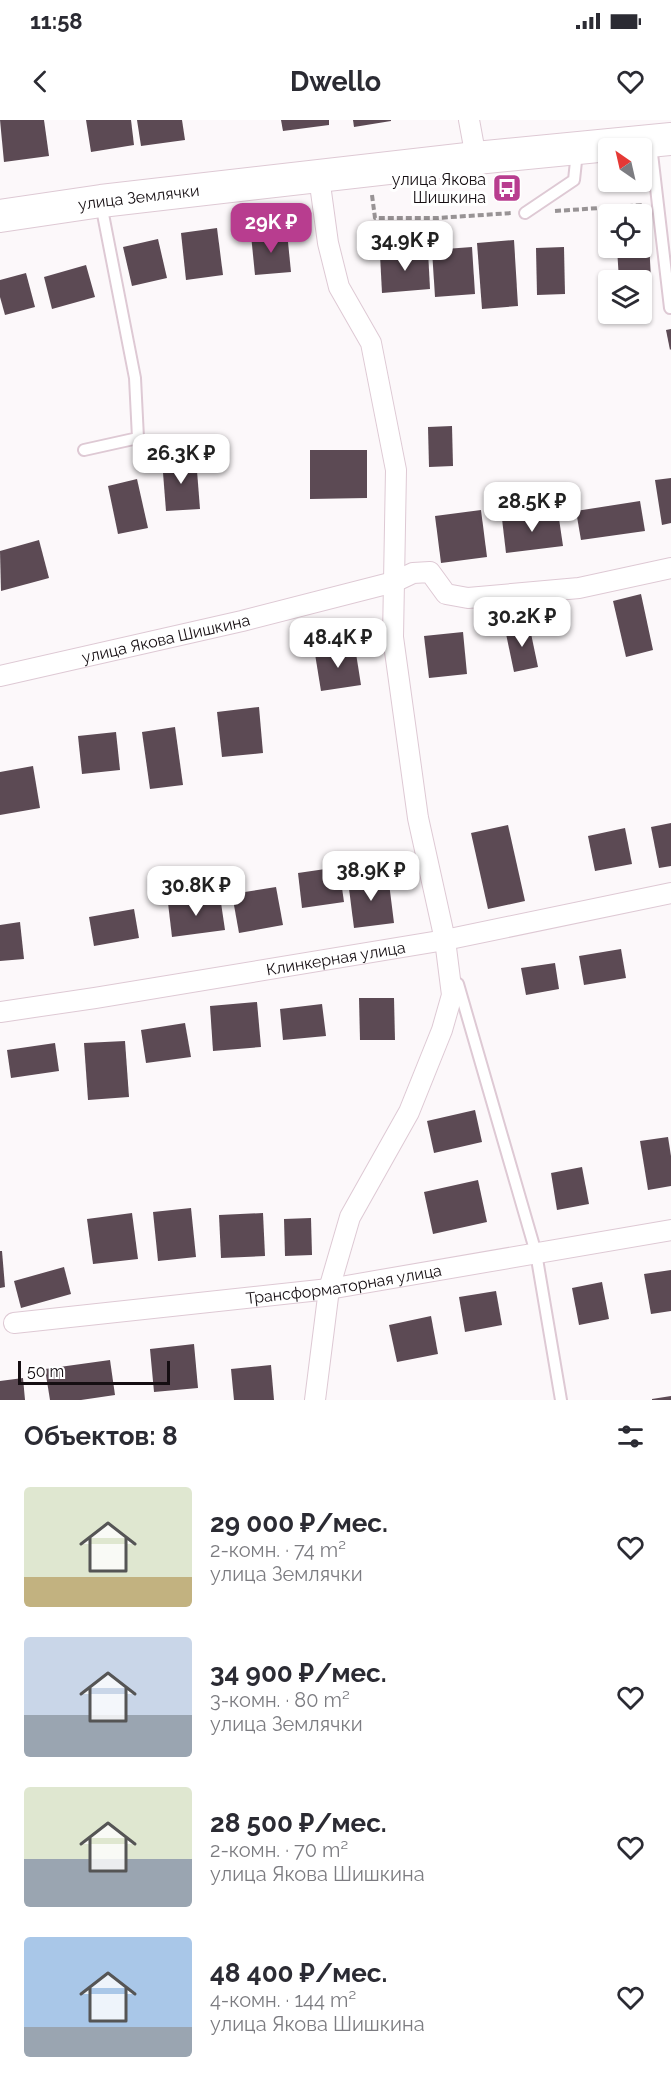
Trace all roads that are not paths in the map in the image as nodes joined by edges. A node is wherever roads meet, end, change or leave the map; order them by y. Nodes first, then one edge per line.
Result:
1 (469, 120) edge
2 (661, 140) edge
3 (577, 149) junction
4 (476, 158) junction
5 (320, 177) junction
6 (101, 201) junction
7 (525, 213) dead end
8 (0, 216) edge
9 (670, 308) edge
10 (84, 450) dead end
11 (671, 567) edge
12 (394, 582) junction
13 (0, 676) edge
14 (671, 893) edge
15 (445, 940) junction
16 (0, 1012) edge
17 (671, 1230) edge
18 (536, 1253) junction
19 (329, 1289) junction
20 (14, 1323) dead end
21 (315, 1400) edge
22 (561, 1400) edge

1 - 4 street
2 - 3 main road, улица Землячки
2 - 9 lane
3 - 4 main road, улица Землячки
3 - 7 lane
4 - 5 main road, улица Землячки
5 - 6 main road, улица Землячки
5 - 12 street
6 - 8 main road, улица Землячки
6 - 10 lane
11 - 12 street, улица Якова Шишкина
12 - 13 street, улица Якова Шишкина
12 - 15 street
14 - 15 street, Клинкерная улица
15 - 16 street, Клинкерная улица
15 - 18 lane
15 - 19 street
17 - 18 street, Трансформаторная улица
18 - 19 street, Трансформаторная улица
18 - 22 lane
19 - 20 street, Трансформаторная улица
19 - 21 street

